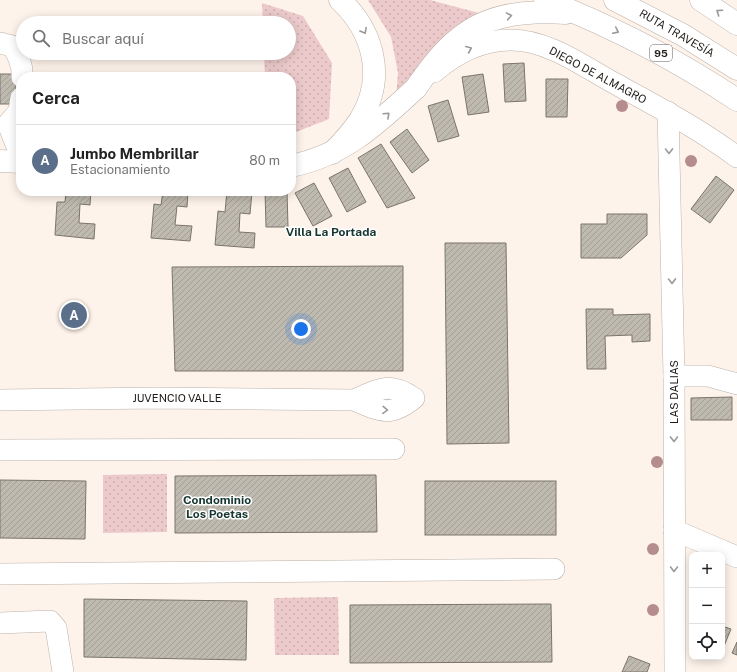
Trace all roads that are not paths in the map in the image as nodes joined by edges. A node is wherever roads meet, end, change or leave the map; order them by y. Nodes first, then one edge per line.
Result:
1 (340, 0) edge
2 (545, 0) edge
3 (615, 0) edge
4 (701, 0) edge
5 (581, 14) junction
6 (737, 24) edge
7 (0, 43) edge
8 (16, 52) edge
9 (20, 60) edge
10 (737, 69) edge
11 (23, 72) edge
12 (416, 88) junction
13 (737, 100) edge
14 (668, 112) junction
15 (16, 114) edge
16 (4, 124) edge
17 (16, 147) edge
18 (332, 153) junction
19 (737, 156) edge
20 (0, 161) edge
21 (16, 162) edge
22 (296, 165) edge
23 (674, 376) junction
24 (737, 384) edge
25 (0, 400) edge
26 (354, 400) dead end
27 (394, 449) dead end
28 (0, 450) edge
29 (674, 530) junction
30 (737, 557) edge
31 (554, 569) dead end
32 (0, 574) edge
33 (0, 623) edge
34 (63, 672) edge
35 (675, 672) edge

1 -> 18 main road
2 - 5 main road, 95
3 - 10 main road, RUTA TRAVESÍA / 95
6 -> 4 main road
12 -> 5 main road
5 -> 13 main road, 95
7 - 8 street
9 - 11 street
12 -> 14 street, DIEGO DE ALMAGRO
18 -> 12 main road, DIEGO DE ALMAGRO
14 - 19 street, DIEGO DE ALMAGRO
14 -> 23 street, LAS DALIAS
15 - 16 street
16 - 17 street
18 - 22 main road, DIEGO DE ALMAGRO
20 - 21 main road
23 - 24 street
23 -> 29 street, LAS DALIAS
25 - 26 street, JUVENCIO VALLE
27 - 28 street
29 - 30 street
29 -> 35 street, LAS DALIAS
31 - 32 street
33 - 34 street

